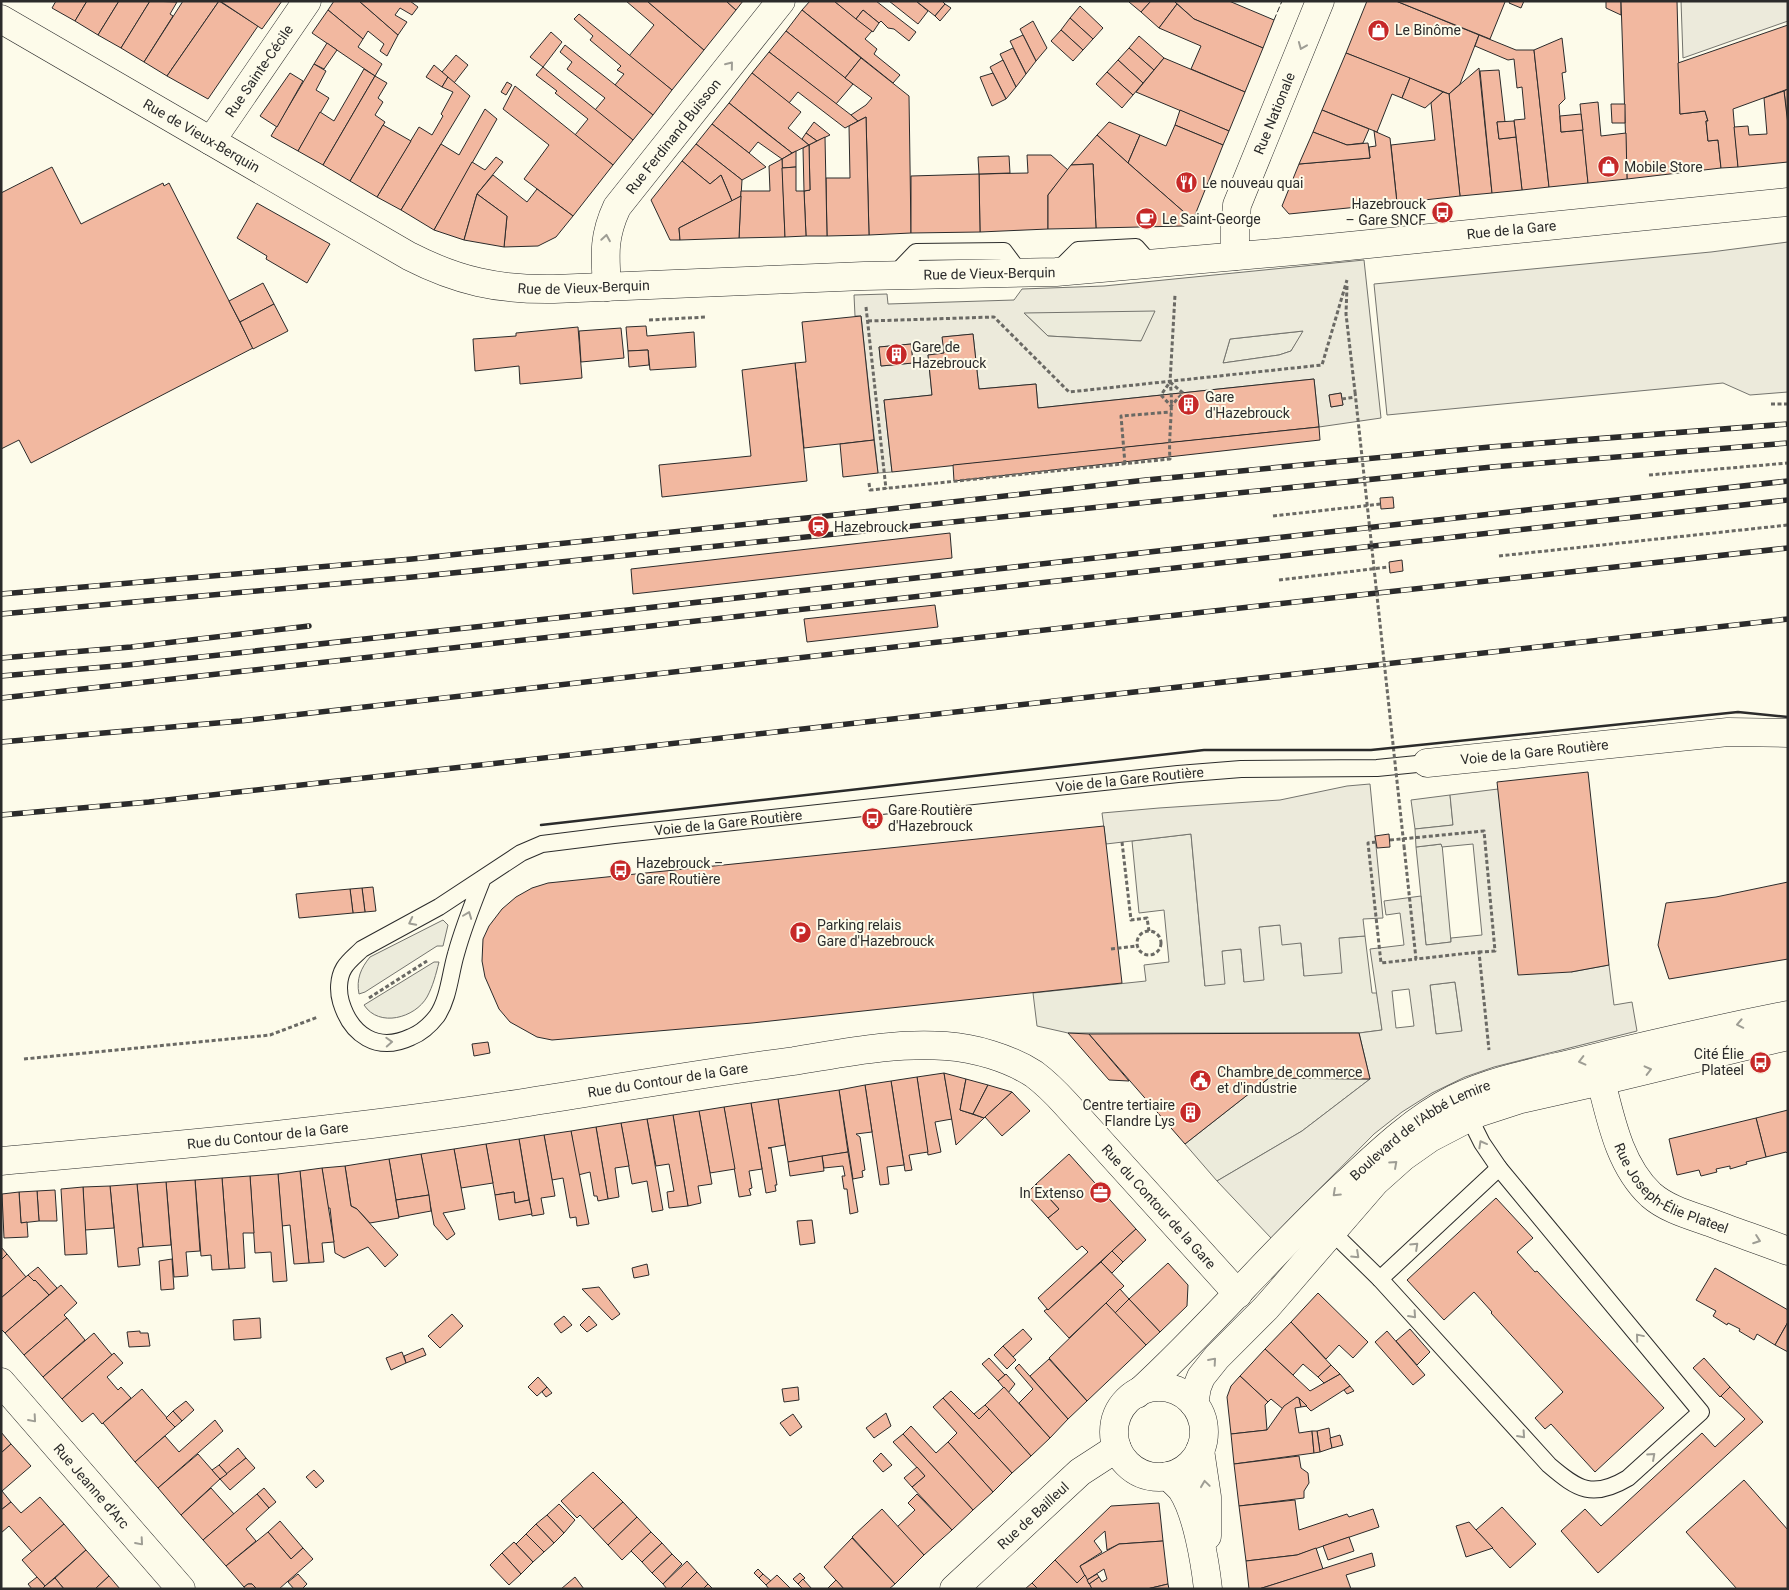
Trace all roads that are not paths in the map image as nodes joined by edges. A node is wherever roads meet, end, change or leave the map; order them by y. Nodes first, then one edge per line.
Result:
1 (307, 1) edge
2 (781, 1) edge
3 (1320, 1) edge
4 (1, 19) edge
5 (212, 141) junction
6 (1788, 202) edge
7 (1235, 256) junction
8 (607, 287) junction
9 (1788, 733) edge
10 (1427, 763) joint
11 (483, 878) junction
12 (1788, 1015) edge
13 (1788, 1036) edge
14 (1601, 1081) junction
15 (1469, 1118) junction
16 (1, 1161) edge
17 (1499, 1168) junction
18 (1331, 1231) junction
19 (1788, 1251) edge
20 (1380, 1279) junction
21 (1238, 1294) junction
22 (1, 1382) edge
23 (1137, 1394) junction
24 (1194, 1404) junction
25 (1117, 1448) junction
26 (1200, 1450) junction
27 (1168, 1476) junction
28 (1207, 1578) edge
29 (181, 1589) edge
30 (954, 1589) edge

1 - 5 street, Rue Sainte-Cécile
8 -> 2 street, Rue Ferdinand Buisson
3 -> 7 street, Rue Nationale
4 - 5 street, Rue de Vieux-Berquin
5 - 8 street, Rue de Vieux-Berquin
6 - 7 street, Rue de la Gare
7 - 8 street, Rue de Vieux-Berquin
9 - 10 street, Voie de la Gare Routière
10 - 11 lane, Voie de la Gare Routière
11 -> 11 lane, Voie de la Gare Routière
12 -> 21 street, Boulevard de l'Abbé Lemire
14 -> 13 street, Boulevard de l'Abbé Lemire
14 - 15 street, Boulevard de l'Abbé Lemire
14 -> 19 street, Rue Joseph-Élie Plateel
17 -> 15 lane
18 -> 15 street, Boulevard de l'Abbé Lemire
16 - 21 street, Rue du Contour de la Gare
20 -> 17 lane
20 -> 17 lane
18 -> 20 lane
24 -> 18 street, Boulevard de l'Abbé Lemire
21 - 23 street, Boulevard de l'Abbé Lemire
22 -> 29 street, Rue Jeanne d'Arc
23 - 24 street
23 - 25 street
24 - 26 street
25 - 27 street
25 - 30 street, Rue de Bailleul
26 - 27 street
28 -> 26 street
27 - 28 street

